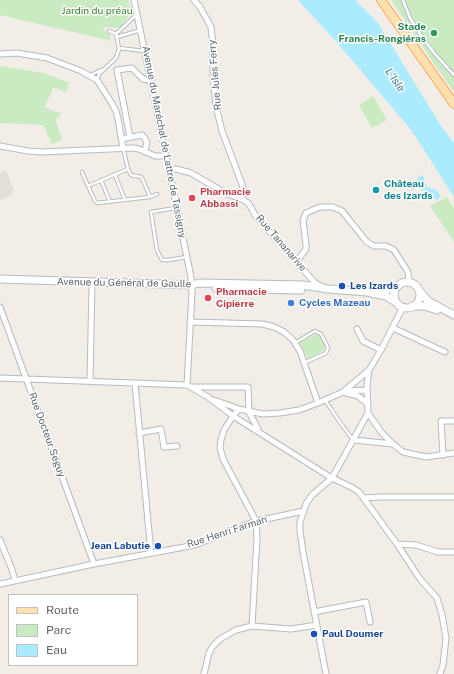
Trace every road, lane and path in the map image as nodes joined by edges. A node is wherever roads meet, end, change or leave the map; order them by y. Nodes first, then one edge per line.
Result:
1 (134, 0) edge
2 (194, 0) edge
3 (381, 0) edge
4 (404, 0) edge
5 (138, 13) junction
6 (141, 30) junction
7 (109, 31) dead end
8 (116, 35) junction
9 (119, 48) junction
10 (145, 51) junction
11 (0, 54) edge
12 (111, 62) junction
13 (454, 75) edge
14 (88, 76) junction
15 (97, 80) junction
16 (151, 80) junction
17 (454, 104) edge
18 (130, 137) junction
19 (121, 139) junction
20 (0, 146) edge
21 (123, 148) junction
22 (146, 151) junction
23 (166, 156) junction
24 (128, 169) junction
25 (169, 169) junction
26 (82, 172) dead end
27 (115, 175) junction
28 (101, 180) junction
29 (88, 186) junction
30 (157, 194) dead end
31 (150, 197) junction
32 (242, 198) junction
33 (125, 200) junction
34 (110, 202) junction
35 (177, 208) junction
36 (187, 256) junction
37 (297, 261) junction
38 (0, 279) edge
39 (92, 282) junction
40 (409, 282) junction
41 (192, 285) junction
42 (397, 287) junction
43 (328, 289) junction
44 (419, 290) junction
45 (367, 292) junction
46 (400, 305) junction
47 (412, 306) junction
48 (0, 307) edge
49 (454, 315) edge
50 (190, 322) junction
51 (393, 328) junction
52 (357, 329) dead end
53 (295, 343) junction
54 (381, 350) junction
55 (445, 352) dead end
56 (304, 363) junction
57 (369, 370) junction
58 (0, 378) edge
59 (27, 379) junction
60 (90, 382) junction
61 (135, 384) junction
62 (190, 386) junction
63 (367, 390) junction
64 (343, 392) junction
65 (208, 397) junction
66 (325, 400) junction
67 (318, 403) junction
68 (368, 404) junction
69 (239, 409) junction
70 (249, 412) junction
71 (368, 413) junction
72 (233, 416) junction
73 (454, 421) edge
74 (258, 430) junction
75 (139, 433) junction
76 (354, 440) junction
77 (392, 444) junction
78 (177, 446) dead end
79 (454, 453) edge
80 (443, 455) junction
81 (332, 478) junction
82 (454, 497) edge
83 (363, 498) junction
84 (303, 511) junction
85 (256, 521) junction
86 (0, 540) edge
87 (397, 544) junction
88 (454, 552) edge
89 (150, 553) junction
90 (94, 564) junction
91 (15, 580) junction
92 (0, 584) edge
93 (314, 612) junction
94 (370, 622) dead end
95 (317, 625) junction
96 (252, 626) junction
97 (204, 674) edge
98 (326, 674) edge
99 (440, 674) edge

1 - 5 street, Avenue du Maréchal de Lattre de Tassigny
2 - 32 street, Rue Jules Ferry
3 - 17 main road
4 - 13 lane
5 - 6 street, Avenue du Maréchal de Lattre de Tassigny
5 - 8 lane
6 - 8 lane
6 - 10 street, Avenue du Maréchal de Lattre de Tassigny
7 - 8 lane
8 - 9 lane
9 - 10 lane
9 - 12 lane
10 - 16 street, Avenue du Maréchal de Lattre de Tassigny
11 - 14 street
12 - 14 lane
12 - 15 lane
14 - 15 street
15 - 19 street
16 - 18 street
16 - 23 street, Avenue du Maréchal de Lattre de Tassigny
18 - 19 street
18 - 22 street
19 - 21 street
20 - 21 street
21 - 22 street
21 - 24 lane
22 - 23 street
23 - 25 street, Avenue du Maréchal de Lattre de Tassigny
24 - 27 lane
24 - 31 lane
25 - 32 street
25 - 35 street, Avenue du Maréchal de Lattre de Tassigny
26 - 29 lane
27 - 28 lane
27 - 33 lane
28 - 29 lane
28 - 34 lane
29 - 34 lane
30 - 31 lane
31 - 33 lane
32 - 37 street, Rue Tananarive
33 - 34 lane
35 - 36 street, Avenue du Maréchal de Lattre de Tassigny
35 - 36 lane
36 - 41 street, Avenue du Maréchal de Lattre de Tassigny
37 - 40 street
37 - 43 street, Rue Tananarive
38 - 39 main road, Avenue du Général de Gaulle
39 - 41 main road, Avenue du Général de Gaulle
39 - 60 street
40 - 42 main road
40 - 44 main road
41 - 43 main road, Avenue du Général de Gaulle
41 - 50 street, Avenue du Maréchal de Lattre de Tassigny
42 - 45 main road
42 - 46 main road
43 - 45 main road
44 - 47 main road
44 - 49 main road
45 - 46 main road
46 - 47 main road
46 - 51 street
47 - 49 main road
48 - 59 street, Rue Docteur Seguy
50 - 53 street
50 - 62 street, Avenue du Maréchal de Lattre de Tassigny
51 - 54 street
51 - 55 street
52 - 54 street
53 - 56 street
53 - 56 lane
54 - 57 street
56 - 67 street
57 - 63 street
57 - 64 street
58 - 59 street
59 - 60 street
59 - 90 street, Rue Docteur Seguy
60 - 61 street
61 - 62 street
61 - 75 street
62 - 65 street
62 - 70 street
63 - 64 street
63 - 68 street
64 - 66 street
64 - 68 street
65 - 69 street
65 - 72 street
66 - 67 street
66 - 76 lane
67 - 70 street
68 - 71 street
69 - 70 street
69 - 72 street
70 - 74 street
71 - 76 street
71 - 77 street
72 - 74 street
72 - 85 street
73 - 80 street
74 - 81 street
75 - 78 street
75 - 89 street
76 - 77 street
76 - 81 street
77 - 80 street
79 - 80 street
81 - 83 street
81 - 84 street
82 - 83 street
83 - 87 street
84 - 85 street, Rue Henri Farman
84 - 93 street
85 - 89 street, Rue Henri Farman
85 - 96 street
86 - 91 street
87 - 88 street
87 - 99 street
89 - 90 street, Rue Henri Farman
90 - 91 street, Rue Henri Farman
91 - 92 street, Rue Henri Farman
93 - 94 street
93 - 95 street
95 - 96 street
95 - 98 street
96 - 97 street

